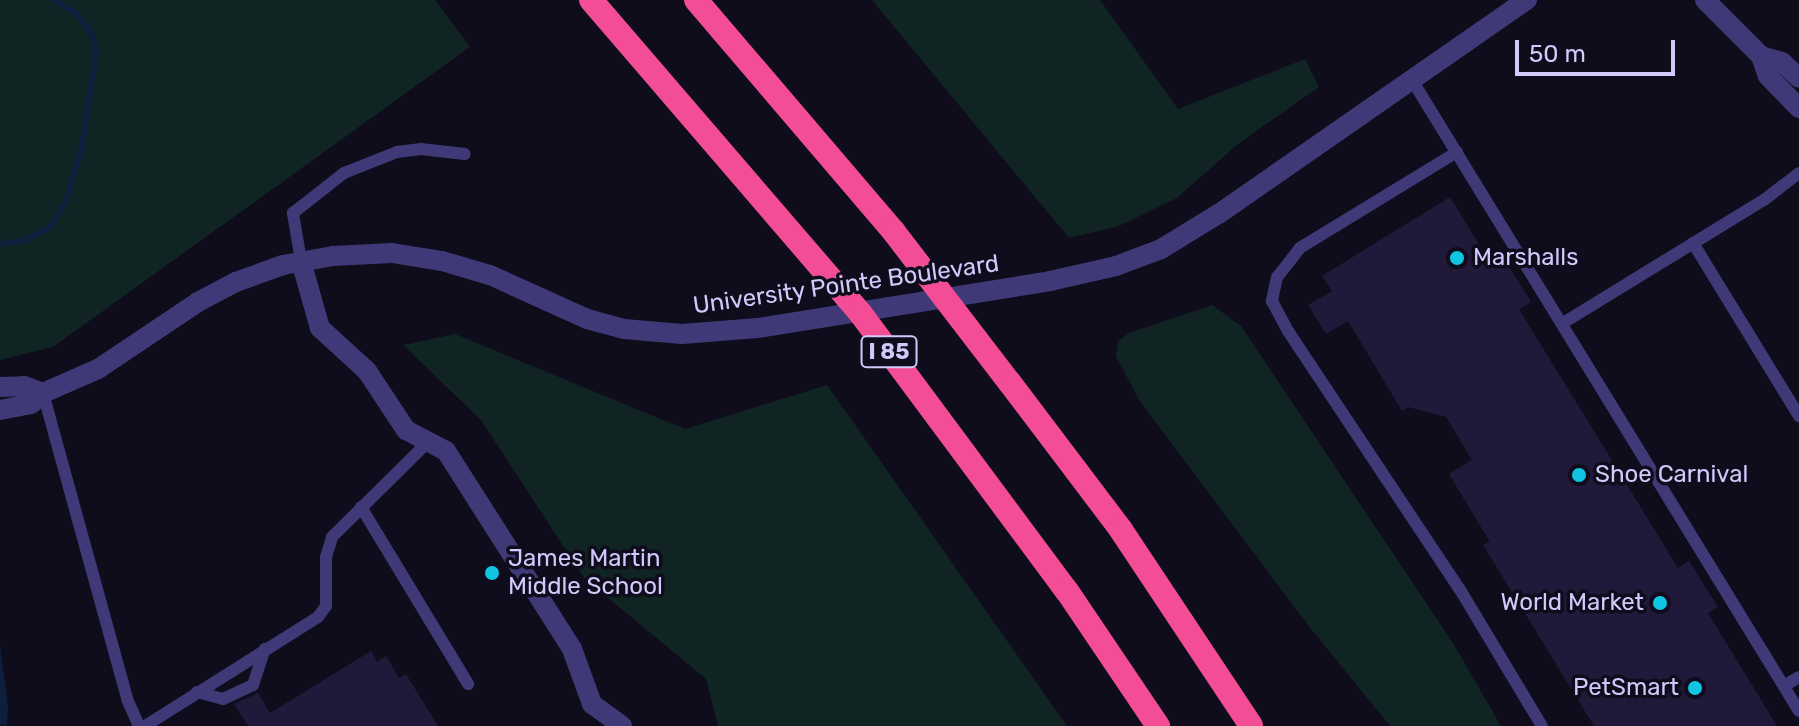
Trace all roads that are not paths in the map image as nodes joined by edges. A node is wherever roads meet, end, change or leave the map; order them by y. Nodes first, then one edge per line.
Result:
1 (591, 0) edge
2 (696, 0) edge
3 (1527, 0) edge
4 (1705, 0) edge
5 (1761, 56) junction
6 (1799, 78) edge
7 (1412, 80) junction
8 (1799, 108) edge
9 (1457, 152) junction
10 (465, 154) dead end
11 (1799, 173) edge
12 (1693, 243) junction
13 (301, 261) junction
14 (1563, 323) junction
15 (0, 387) edge
16 (43, 393) junction
17 (0, 410) edge
18 (1799, 416) edge
19 (429, 441) junction
20 (361, 507) junction
21 (265, 649) junction
22 (1799, 677) edge
23 (468, 684) dead end
24 (1784, 686) junction
25 (197, 692) junction
26 (1798, 709) edge
27 (139, 726) edge
28 (145, 726) edge
29 (622, 726) edge
30 (1158, 726) edge
31 (1251, 726) edge
32 (1542, 726) edge

1 - 30 highway, I 85
2 - 31 highway
3 - 7 street, University Pointe Boulevard
4 - 5 street
5 - 6 street
5 - 8 street
7 - 9 lane
7 - 13 street, University Pointe Boulevard
9 - 14 lane
9 - 32 lane
10 - 13 lane
11 - 12 lane
12 - 14 lane
12 - 18 lane
13 - 16 street, University Pointe Boulevard
13 - 19 street
14 - 24 lane
15 - 16 street
16 - 17 street, University Pointe Boulevard
16 - 27 lane
19 - 20 lane
19 - 29 street
20 - 21 lane
20 - 23 lane
21 - 25 lane
21 - 25 lane
22 - 24 lane
24 - 26 lane
25 - 28 lane

